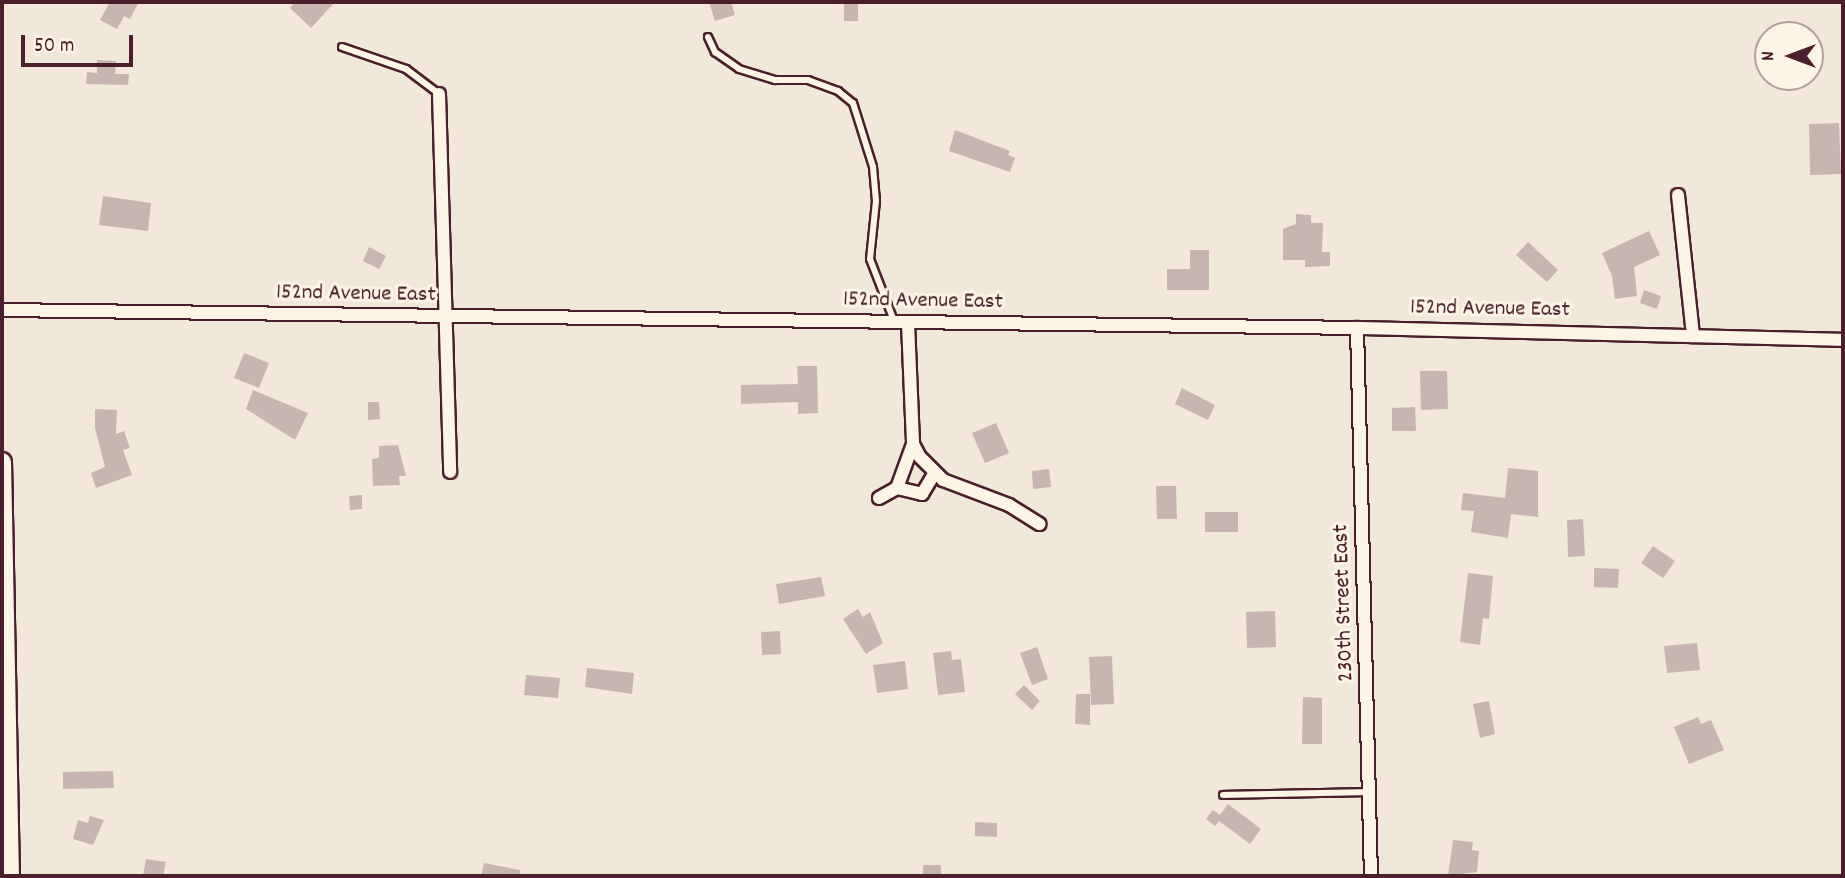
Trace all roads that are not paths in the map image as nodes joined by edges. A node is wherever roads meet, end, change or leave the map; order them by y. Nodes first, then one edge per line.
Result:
1 (708, 37) dead end
2 (342, 47) dead end
3 (439, 94) joint
4 (1678, 195) dead end
5 (2, 310) edge
6 (445, 317) junction
7 (901, 323) junction
8 (1357, 328) junction
9 (1693, 336) junction
10 (1843, 340) edge
11 (913, 444) junction
12 (2, 462) edge
13 (450, 472) dead end
14 (934, 474) junction
15 (897, 488) junction
16 (879, 498) dead end
17 (1040, 524) dead end
18 (1370, 792) junction
19 (1223, 795) dead end
20 (10, 876) edge
21 (1371, 876) edge

1 - 7 lane
2 - 3 lane
3 - 6 street
4 - 9 street
5 - 6 street, 152nd Avenue East
6 - 7 street, 152nd Avenue East
6 - 13 street
7 - 8 street, 152nd Avenue East
7 - 11 street
8 - 9 street, 152nd Avenue East
8 - 18 street, 230th Street East
9 - 10 street, 152nd Avenue East
11 - 14 street
11 - 15 street
12 - 20 street
14 - 15 street
14 - 17 street
15 - 16 street
18 - 19 lane
18 - 21 street, 230th Street East

